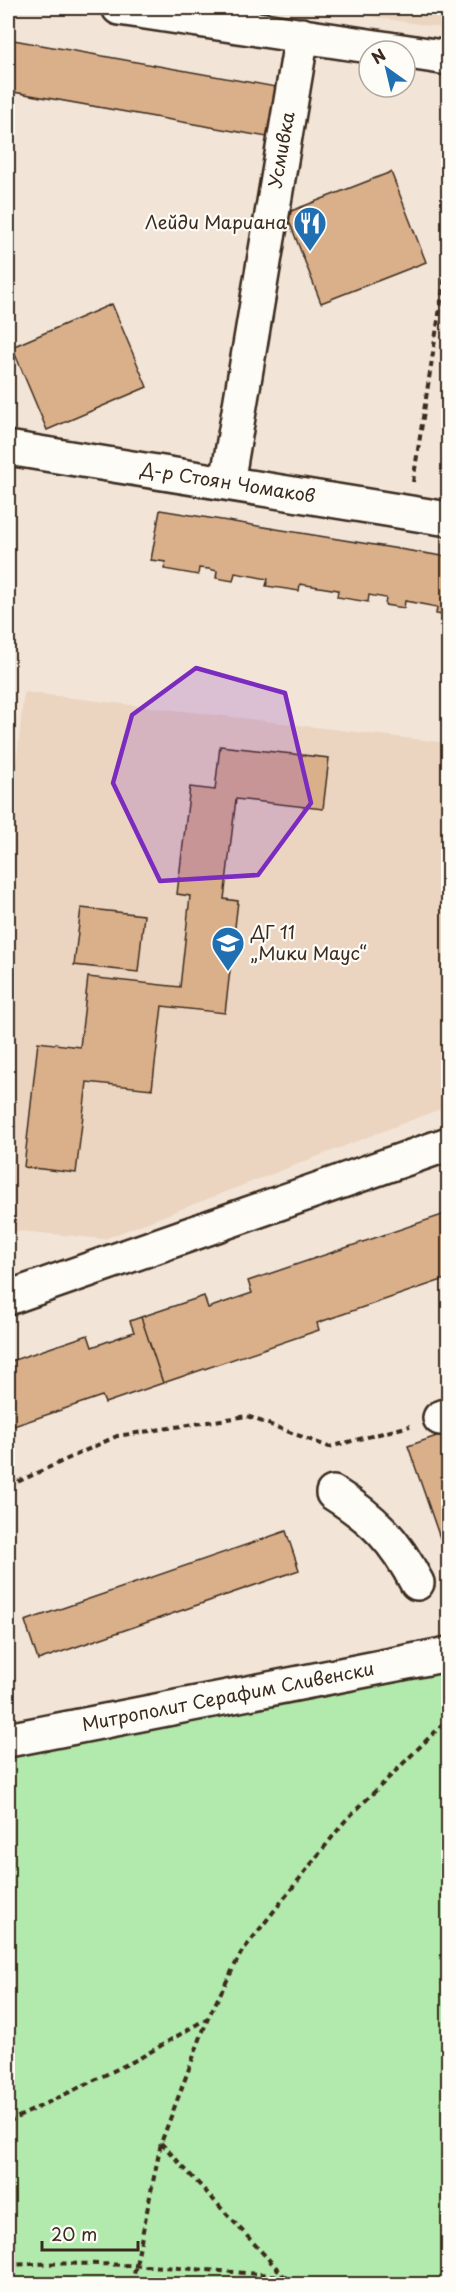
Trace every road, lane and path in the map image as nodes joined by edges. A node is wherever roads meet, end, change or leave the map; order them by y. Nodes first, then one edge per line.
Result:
1 (119, 8) edge
2 (302, 35) junction
3 (448, 58) edge
4 (448, 256) edge
5 (8, 448) edge
6 (227, 483) junction
7 (408, 512) junction
8 (448, 519) edge
9 (448, 1144) edge
10 (8, 1298) edge
11 (444, 1417) edge
12 (8, 1484) edge
13 (333, 1493) dead end
14 (417, 1583) dead end
15 (448, 1654) edge
16 (448, 1719) edge
17 (8, 1740) edge
18 (208, 2018) junction
19 (8, 2122) edge
20 (161, 2143) junction
21 (8, 2265) edge
22 (136, 2265) junction
23 (284, 2276) junction
24 (132, 2284) edge
25 (299, 2284) edge

1 - 2 street
2 - 3 street
2 - 6 street, Усмивка
4 - 7 path
5 - 6 street, Д-р Стоян Чомаков
6 - 7 street, Д-р Стоян Чомаков
7 - 8 street, Д-р Стоян Чомаков
9 - 10 street
11 - 12 path
13 - 14 street
15 - 17 street, Митрополит Серафим Сливенски
16 - 18 path
18 - 19 path
18 - 20 path
20 - 22 path
20 - 23 path
21 - 22 path
22 - 23 path
22 - 24 path
23 - 25 path

